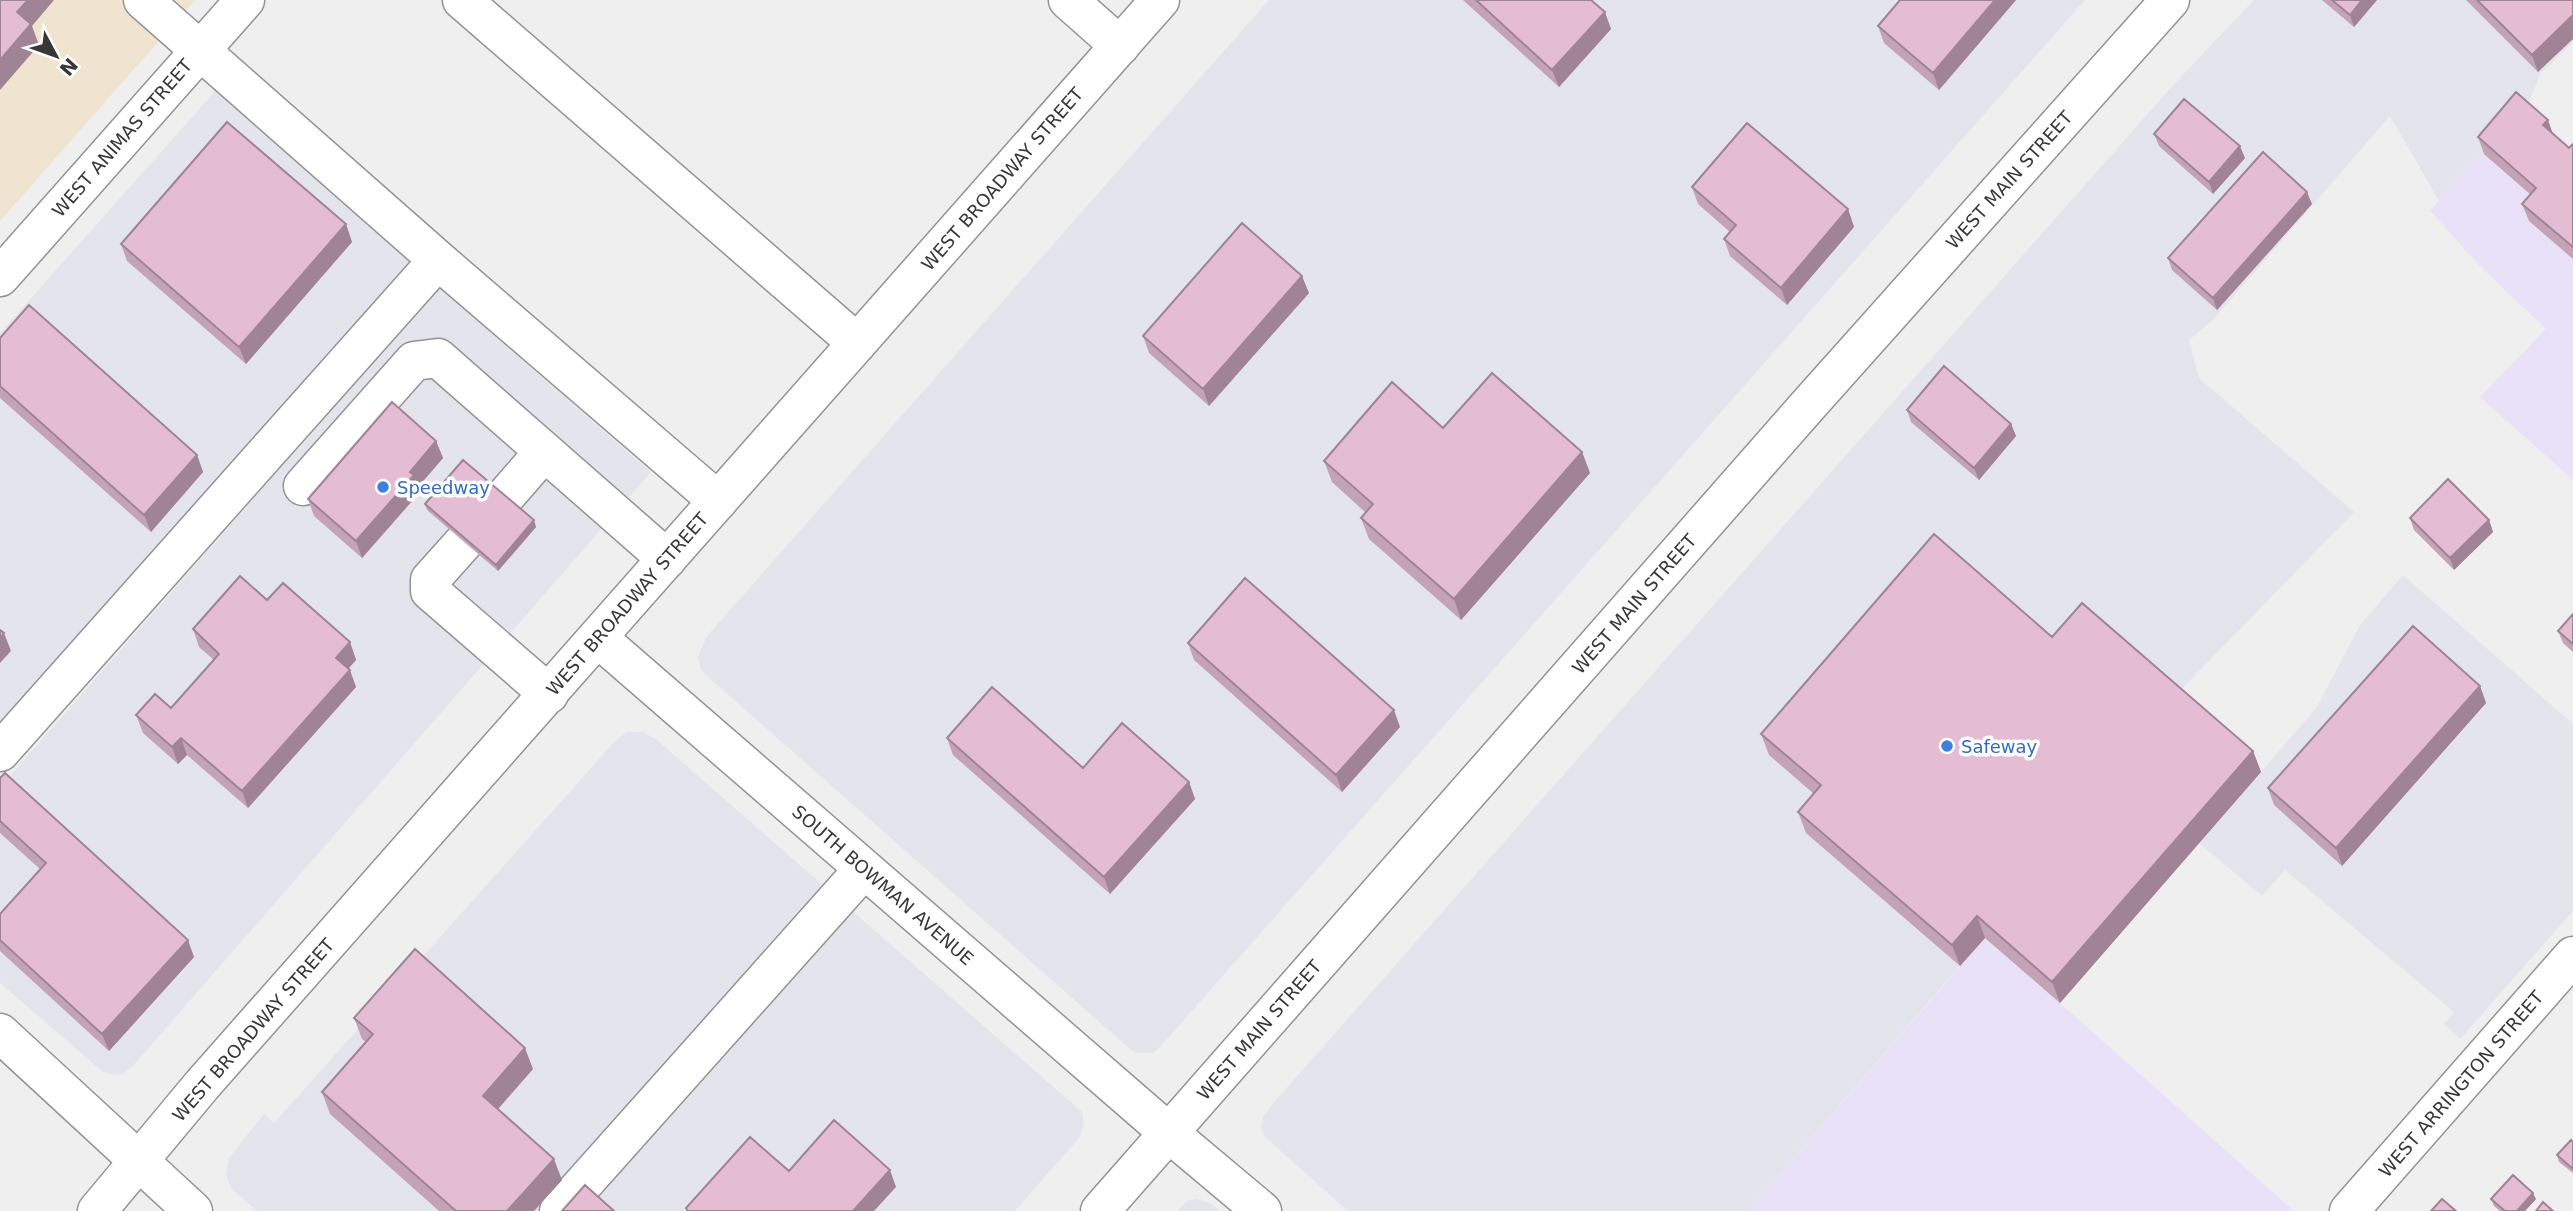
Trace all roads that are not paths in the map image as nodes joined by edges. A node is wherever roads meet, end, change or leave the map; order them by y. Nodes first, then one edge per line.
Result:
1 (143, 0) edge
2 (245, 0) edge
3 (462, 0) edge
4 (1068, 0) edge
5 (1160, 0) edge
6 (2170, 0) edge
7 (1120, 46) junction
8 (200, 51) junction
9 (438, 260) junction
10 (0, 277) edge
11 (857, 343) junction
12 (544, 452) junction
13 (303, 486) dead end
14 (503, 499) edge
15 (718, 501) junction
16 (464, 542) edge
17 (667, 559) junction
18 (598, 638) junction
19 (549, 694) junction
20 (0, 752) edge
21 (864, 869) junction
22 (2573, 957) edge
23 (0, 1033) edge
24 (1168, 1133) junction
25 (139, 1162) junction
26 (97, 1211) edge
27 (193, 1211) edge
28 (559, 1211) edge
29 (1100, 1211) edge
30 (1262, 1211) edge
31 (2349, 1211) edge

1 - 8 main road
2 - 8 main road, WEST ANIMAS STREET
3 - 11 main road
4 - 7 main road
5 - 7 main road, WEST BROADWAY STREET
6 - 24 main road, WEST MAIN STREET
7 - 11 main road, WEST BROADWAY STREET
8 - 9 main road
8 - 10 main road, WEST ANIMAS STREET
9 - 15 main road
9 - 20 main road
11 - 15 main road, WEST BROADWAY STREET
12 - 13 main road
12 - 14 main road
12 - 17 main road
15 - 17 main road, WEST BROADWAY STREET
16 - 19 main road
17 - 18 main road, WEST BROADWAY STREET
18 - 19 main road, WEST BROADWAY STREET
18 - 21 main road, SOUTH BOWMAN AVENUE
19 - 25 main road, WEST BROADWAY STREET
21 - 24 main road, SOUTH BOWMAN AVENUE
21 - 28 main road
22 - 31 main road, WEST ARRINGTON STREET
23 - 25 main road
24 - 29 main road, WEST MAIN STREET
24 - 30 main road, SOUTH BOWMAN AVENUE
25 - 26 main road, WEST BROADWAY STREET
25 - 27 main road

